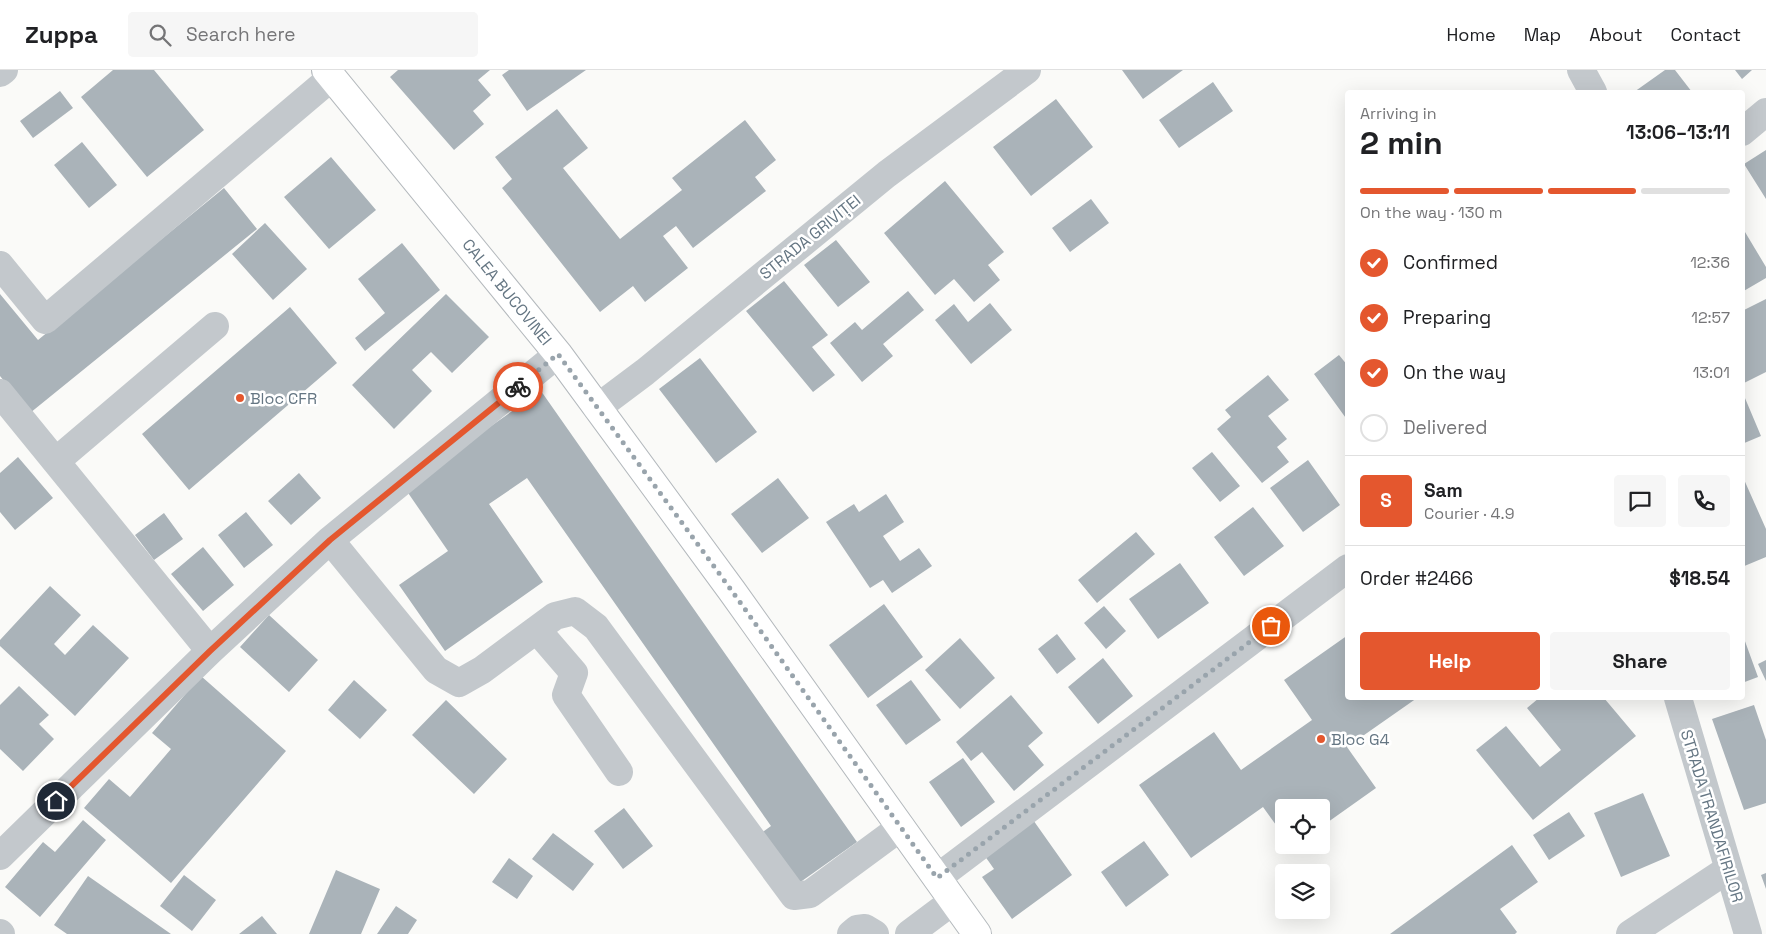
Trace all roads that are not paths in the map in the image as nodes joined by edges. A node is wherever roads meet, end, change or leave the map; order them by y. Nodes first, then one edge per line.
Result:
1 (4, 70) edge
2 (1027, 70) edge
3 (1582, 70) edge
4 (0, 73) edge
5 (329, 73) edge
6 (1591, 90) edge
7 (1766, 112) edge
8 (1745, 130) edge
9 (0, 265) edge
10 (215, 326) dead end
11 (558, 354) junction
12 (0, 393) edge
13 (597, 408) junction
14 (56, 461) junction
15 (330, 540) junction
16 (1345, 570) edge
17 (537, 630) junction
18 (210, 651) junction
19 (1679, 700) edge
20 (619, 772) dead end
21 (901, 827) junction
22 (0, 856) edge
23 (1727, 870) junction
24 (937, 878) junction
25 (953, 901) junction
26 (851, 934) edge
27 (875, 934) edge
28 (909, 934) edge
29 (977, 934) edge
30 (1630, 934) edge
31 (1748, 934) edge

1 - 4 street
2 - 13 street, STRADA GRIVIȚEI
3 - 6 street
5 - 9 street
5 - 11 highway, CALEA BUCOVINEI
7 - 8 street
10 - 14 street
11 - 13 highway, CALEA BUCOVINEI
11 - 15 street
12 - 14 street
13 - 21 highway, CALEA BUCOVINEI
14 - 18 street
15 - 17 street
15 - 18 street
16 - 24 street
17 - 20 street
17 - 21 street
18 - 22 street
19 - 23 street, STRADA TRANDAFIRILOR
21 - 24 highway, CALEA BUCOVINEI
23 - 30 street
23 - 31 street, STRADA TRANDAFIRILOR
24 - 25 highway, CALEA BUCOVINEI
25 - 28 street
25 - 29 highway, CALEA BUCOVINEI
26 - 27 street

